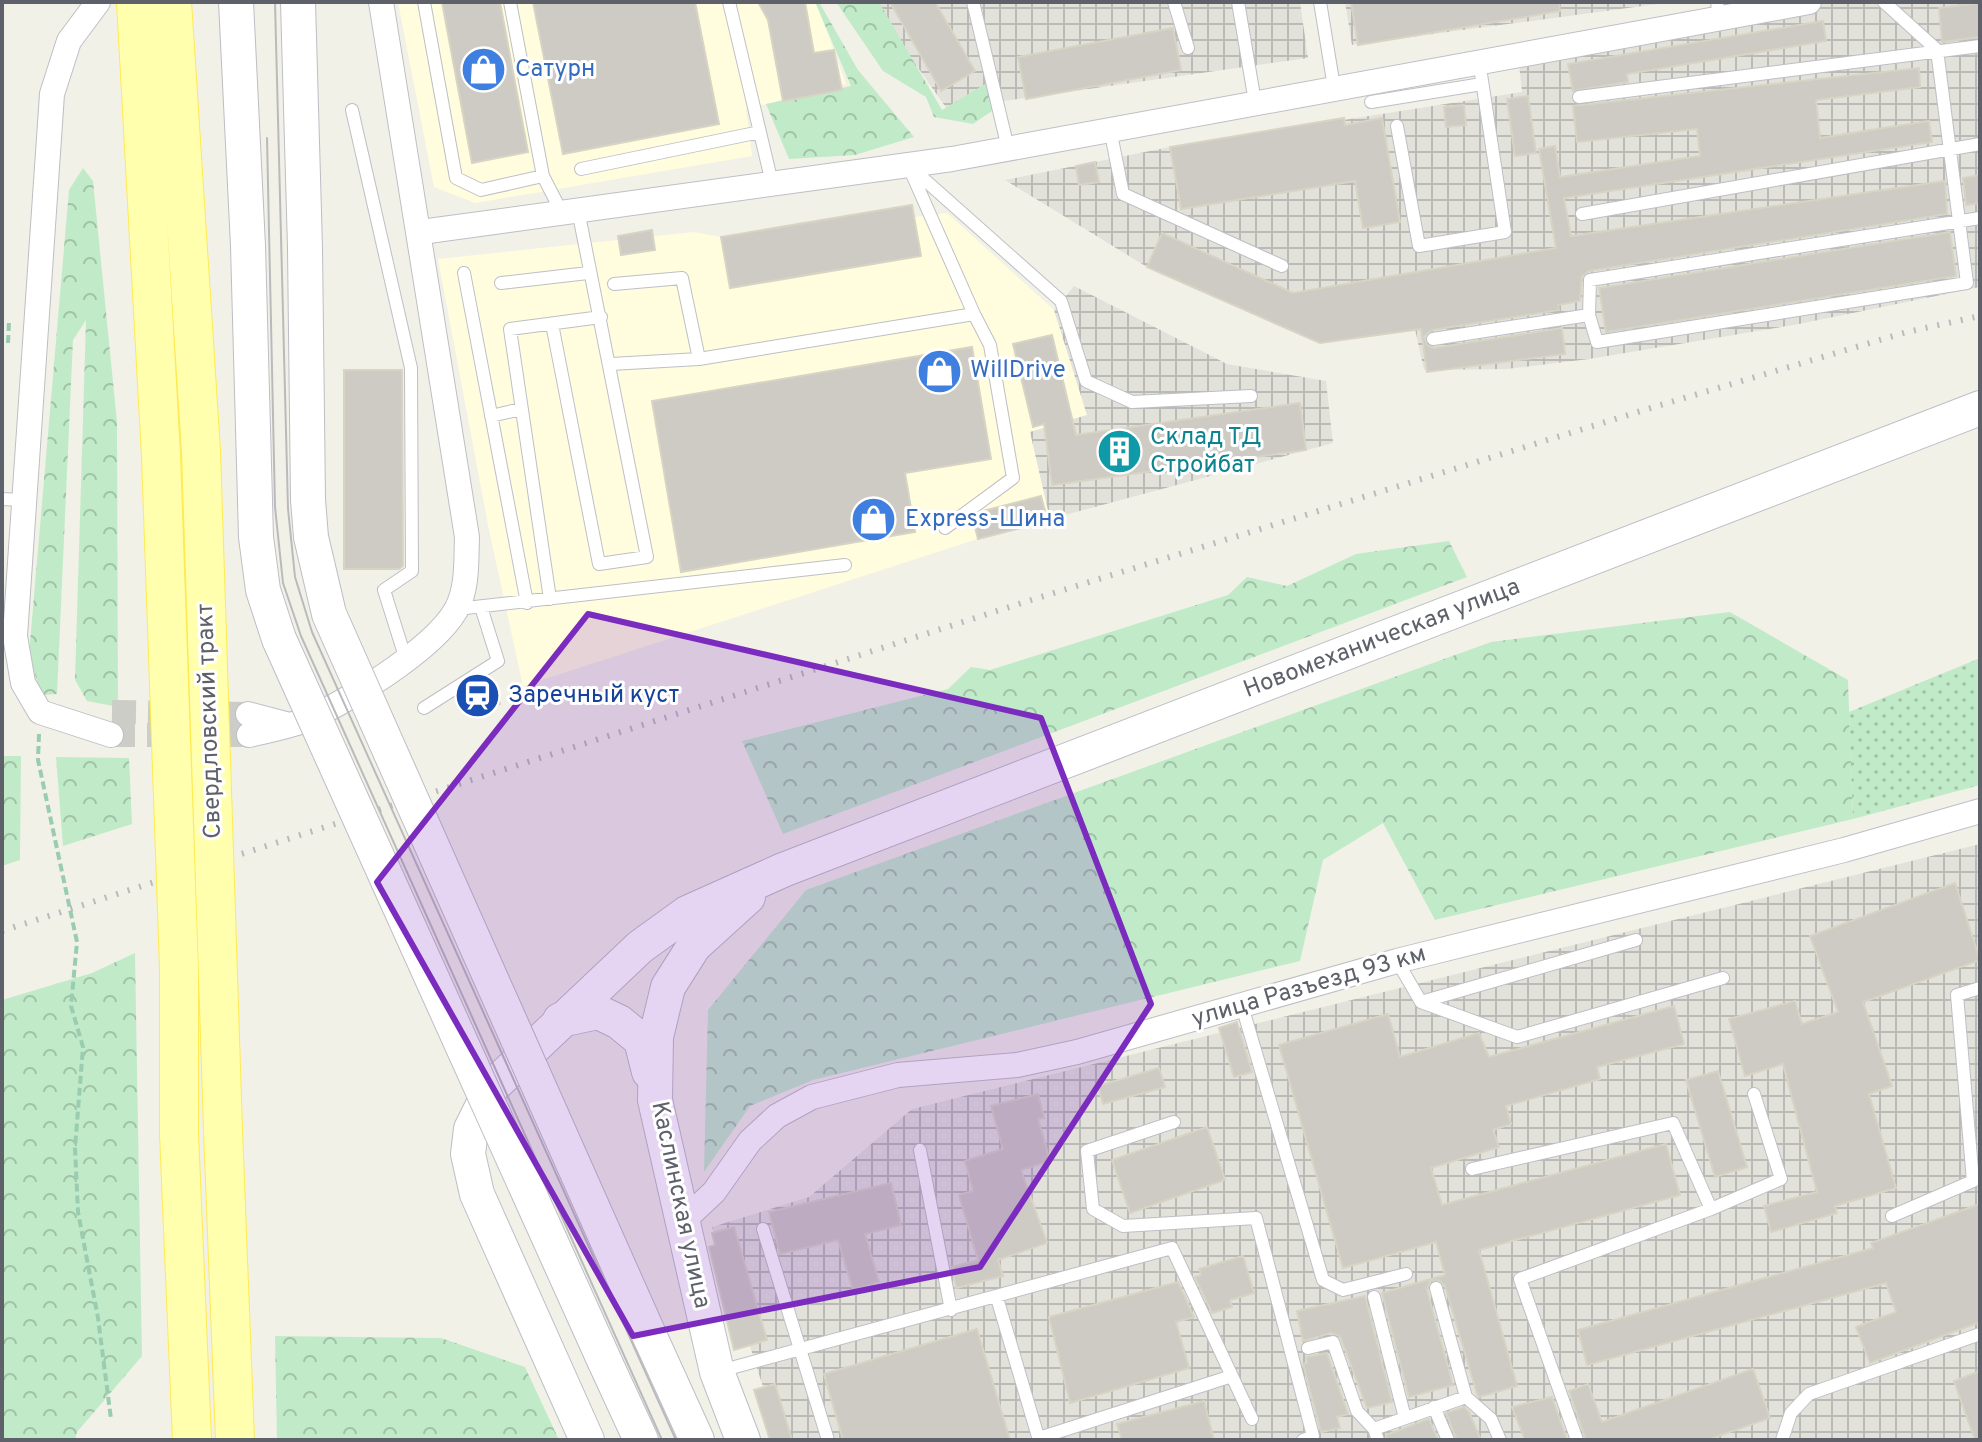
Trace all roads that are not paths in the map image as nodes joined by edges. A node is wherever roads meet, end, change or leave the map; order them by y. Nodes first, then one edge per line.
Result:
1 (98, 2) edge
2 (136, 2) edge
3 (172, 2) edge
4 (236, 2) edge
5 (298, 2) edge
6 (381, 2) edge
7 (424, 2) edge
8 (510, 2) edge
9 (729, 2) edge
10 (973, 2) edge
11 (1174, 2) edge
12 (1238, 2) edge
13 (1320, 2) edge
14 (1809, 2) edge
15 (1884, 2) edge
16 (1718, 10) edge
17 (1980, 46) edge
18 (1188, 48) dead end
19 (1937, 50) junction
20 (1481, 72) junction
21 (1334, 87) junction
22 (1579, 97) dead end
23 (1255, 102) junction
24 (1371, 102) dead end
25 (352, 110) dead end
26 (1397, 126) dead end
27 (1110, 129) junction
28 (760, 132) junction
29 (1980, 144) edge
30 (1008, 148) junction
31 (1950, 149) junction
32 (908, 165) junction
33 (581, 169) dead end
34 (543, 176) junction
35 (772, 183) junction
36 (570, 212) junction
37 (1582, 214) dead end
38 (1980, 218) edge
39 (1960, 221) junction
40 (421, 232) junction
41 (1282, 266) dead end
42 (464, 273) dead end
43 (588, 273) junction
44 (501, 283) dead end
45 (1974, 283) edge
46 (614, 284) dead end
47 (974, 314) junction
48 (1589, 315) junction
49 (601, 317) junction
50 (552, 324) junction
51 (1433, 339) dead end
52 (699, 359) junction
53 (611, 364) junction
54 (1251, 396) dead end
55 (1980, 408) edge
56 (521, 409) junction
57 (491, 416) junction
58 (12, 499) edge
59 (945, 528) dead end
60 (845, 565) dead end
61 (550, 599) junction
62 (527, 603) junction
63 (481, 607) junction
64 (457, 609) junction
65 (406, 660) junction
66 (424, 708) dead end
67 (111, 723) tunnel mouth
68 (248, 725) tunnel mouth
69 (1980, 811) edge
70 (783, 870) junction
71 (1636, 940) dead end
72 (1397, 961) junction
73 (1723, 978) dead end
74 (1980, 988) edge
75 (1421, 1002) junction
76 (1242, 1006) junction
77 (560, 1020) junction
78 (1754, 1094) dead end
79 (655, 1100) junction
80 (1174, 1122) dead end
81 (920, 1150) dead end
82 (1472, 1169) dead end
83 (1711, 1209) junction
84 (1892, 1216) dead end
85 (681, 1223) junction
86 (763, 1229) dead end
87 (1406, 1274) dead end
88 (1436, 1288) dead end
89 (1374, 1297) dead end
90 (997, 1298) junction
91 (951, 1310) junction
92 (1980, 1334) edge
93 (1308, 1348) dead end
94 (801, 1350) junction
95 (717, 1372) junction
96 (1232, 1376) junction
97 (190, 1391) junction
98 (1466, 1397) junction
99 (1434, 1407) junction
100 (1405, 1418) junction
101 (1252, 1419) dead end
102 (1376, 1434) edge
103 (236, 1435) edge
104 (1039, 1439) edge
105 (172, 1440) edge
106 (192, 1440) edge
107 (587, 1440) edge
108 (641, 1440) edge
109 (697, 1440) edge
110 (743, 1440) edge
111 (828, 1440) edge
112 (1303, 1440) edge
113 (1448, 1440) edge
114 (1500, 1440) edge
115 (1577, 1440) edge
116 (1782, 1440) edge

1 - 58 street
2 - 97 main road, Свердловский тракт, bridge
3 - 103 main road, Свердловский тракт, bridge
4 - 108 main road, bridge
5 - 109 main road, bridge
6 - 40 street
7 - 34 lane
8 - 34 lane
9 - 28 lane
10 - 30 lane
11 - 18 lane
12 - 23 lane
13 - 21 lane
14 - 16 street
15 - 19 lane
16 - 20 street
17 - 19 lane
19 - 22 lane
19 - 31 lane
20 - 21 street
20 - 24 lane
20 - 26 lane
21 - 23 street
23 - 27 street
25 - 65 lane
27 - 30 street
27 - 41 lane
28 - 33 lane
28 - 35 lane
29 - 31 lane
30 - 32 street
31 - 37 lane
31 - 39 lane
32 - 35 street
32 - 47 lane
32 - 54 lane
34 - 36 lane
35 - 36 street
36 - 40 street
36 - 43 lane
38 - 39 lane
39 - 45 lane
39 - 48 lane
40 - 64 street
42 - 57 lane
43 - 44 lane
43 - 49 lane
45 - 48 lane
46 - 52 lane
47 - 52 lane
47 - 59 lane
48 - 51 lane
49 - 50 lane
49 - 53 lane
50 - 53 lane
50 - 56 lane
52 - 53 lane
55 - 70 main road, Новомеханическая улица
56 - 57 lane
56 - 61 lane
57 - 62 lane
58 - 67 street
60 - 61 lane
61 - 62 lane
62 - 63 lane
63 - 64 lane
63 - 66 lane
64 - 65 street
65 - 68 street
69 - 72 street, улица Разъезд 93 км
70 - 77 main road
70 - 79 main road, Каслинская улица
71 - 75 lane
72 - 75 lane
72 - 76 street, улица Разъезд 93 км
73 - 75 lane
74 - 84 lane
76 - 85 street, улица Разъезд 93 км
76 - 87 lane
77 - 79 main road
77 - 107 main road
78 - 83 lane
79 - 85 main road, Каслинская улица
80 - 112 lane
81 - 91 lane
82 - 83 lane
83 - 115 lane
85 - 95 main road, Каслинская улица
86 - 94 lane
88 - 98 lane
89 - 100 lane
90 - 91 lane
90 - 96 lane
90 - 104 lane
91 - 94 lane
92 - 116 lane
93 - 102 lane
94 - 95 lane
94 - 111 lane
95 - 110 main road, Каслинская улица
96 - 101 lane
96 - 104 lane
97 - 105 main road
97 - 106 main road, Свердловский тракт
98 - 99 lane
98 - 114 lane
99 - 100 lane
99 - 113 lane
100 - 102 lane

